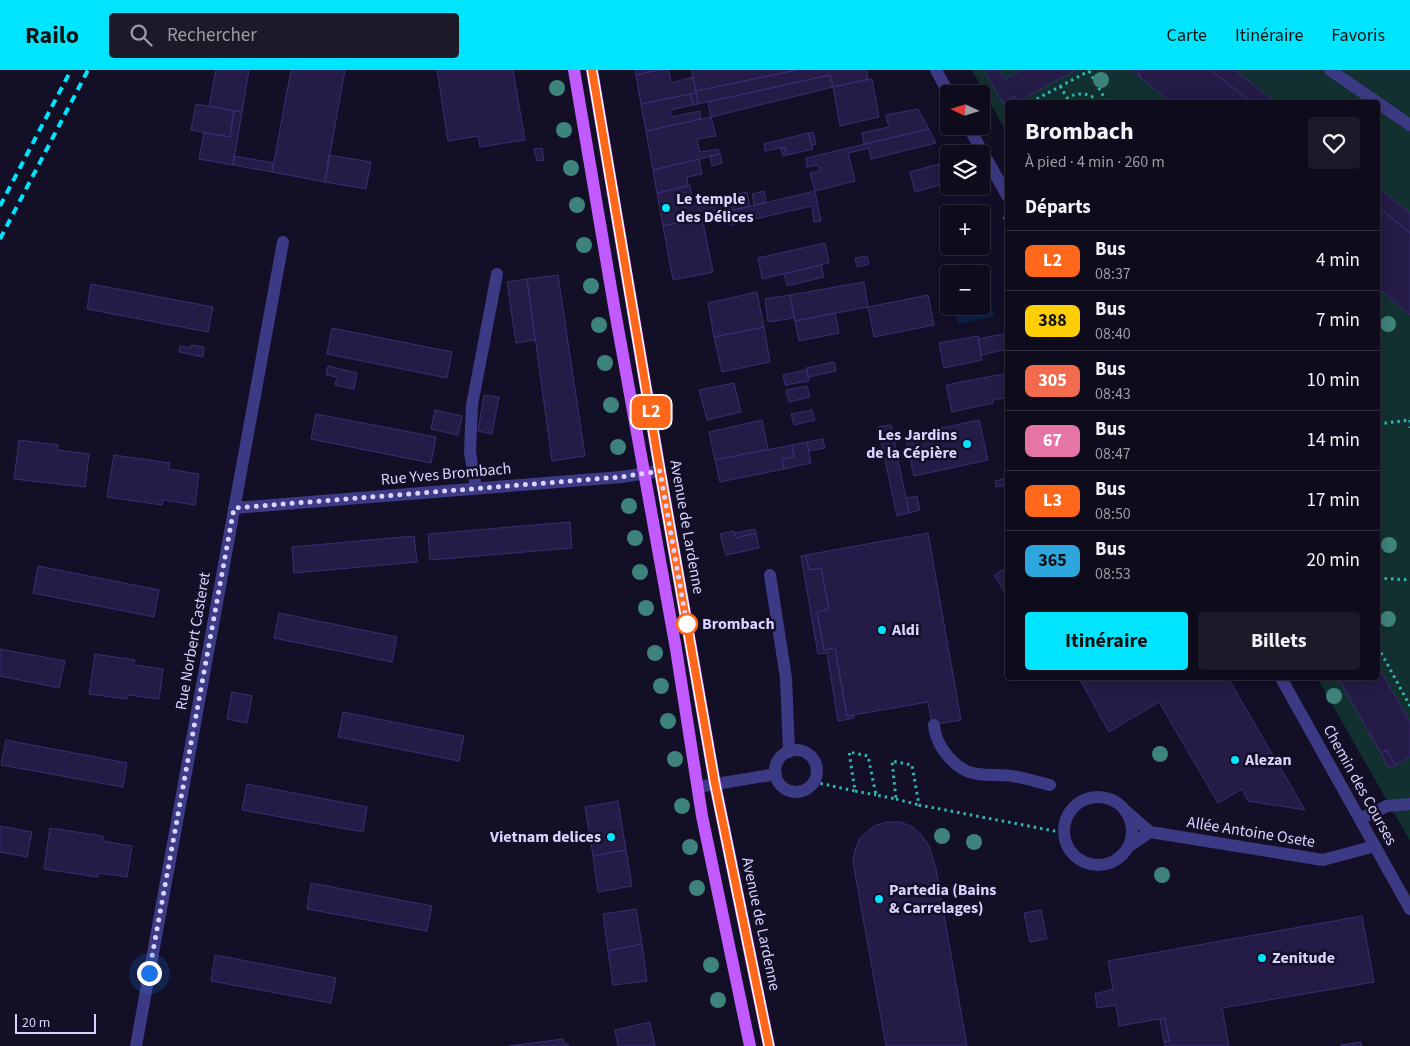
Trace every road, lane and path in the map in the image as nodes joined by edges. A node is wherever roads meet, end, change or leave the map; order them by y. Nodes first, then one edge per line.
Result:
1 (574, 70) edge
2 (592, 70) edge
3 (936, 70) edge
4 (1089, 70) edge
5 (1330, 70) edge
6 (944, 85) edge
7 (1060, 86) junction
8 (1066, 98) joint
9 (1034, 100) edge
10 (1096, 100) edge
11 (1106, 100) edge
12 (1373, 100) edge
13 (1380, 105) edge
14 (1410, 126) edge
15 (973, 135) edge
16 (1005, 192) edge
17 (283, 242) dead end
18 (497, 274) dead end
19 (1409, 420) edge
20 (1380, 424) edge
21 (1410, 428) edge
22 (660, 471) junction
23 (644, 474) junction
24 (476, 488) junction
25 (234, 508) junction
26 (770, 576) dead end
27 (1380, 578) edge
28 (1410, 580) edge
29 (1380, 650) edge
30 (1282, 680) edge
31 (1410, 706) edge
32 (934, 725) dead end
33 (789, 752) junction
34 (776, 774) junction
35 (814, 782) junction
36 (715, 784) junction
37 (1050, 784) dead end
38 (698, 787) junction
39 (855, 790) junction
40 (876, 795) junction
41 (896, 799) junction
42 (919, 804) junction
43 (1410, 804) edge
44 (1125, 810) junction
45 (1360, 819) junction
46 (1150, 832) junction
47 (1065, 833) junction
48 (1376, 846) junction
49 (1128, 847) junction
50 (1410, 909) edge
51 (136, 1046) edge
52 (750, 1046) edge
53 (769, 1046) edge

1 - 23 main road, Avenue de Lardenne
2 - 22 main road, Avenue de Lardenne
3 - 6 street
4 - 7 path
4 - 11 path
5 - 12 street
7 - 8 path
7 - 9 path
8 - 10 path
13 - 14 street
15 - 16 street
17 - 25 street, Rue Norbert Casteret
18 - 24 street
19 - 20 path
19 - 21 path
22 - 23 street, Rue Yves Brombach
22 - 36 main road, Avenue de Lardenne
23 - 24 street, Rue Yves Brombach
23 - 38 main road, Avenue de Lardenne
24 - 25 street, Rue Yves Brombach
25 - 51 street, Rue Norbert Casteret
26 - 33 street
27 - 28 path
29 - 31 path
30 - 45 street, Chemin des Courses
32 - 37 street
33 - 34 street
33 - 35 street
34 - 35 street
34 - 36 street
35 - 39 path
36 - 38 street
36 - 53 main road, Avenue de Lardenne
38 - 52 main road, Avenue de Lardenne
39 - 40 path
39 - 40 path
40 - 41 path
41 - 42 path
41 - 42 path
42 - 47 path
43 - 45 street
44 - 46 street
44 - 47 street
44 - 49 street
45 - 48 street, Chemin des Courses
46 - 48 street, Allée Antoine Osete
46 - 49 street
47 - 49 street
48 - 50 street, Chemin des Courses

